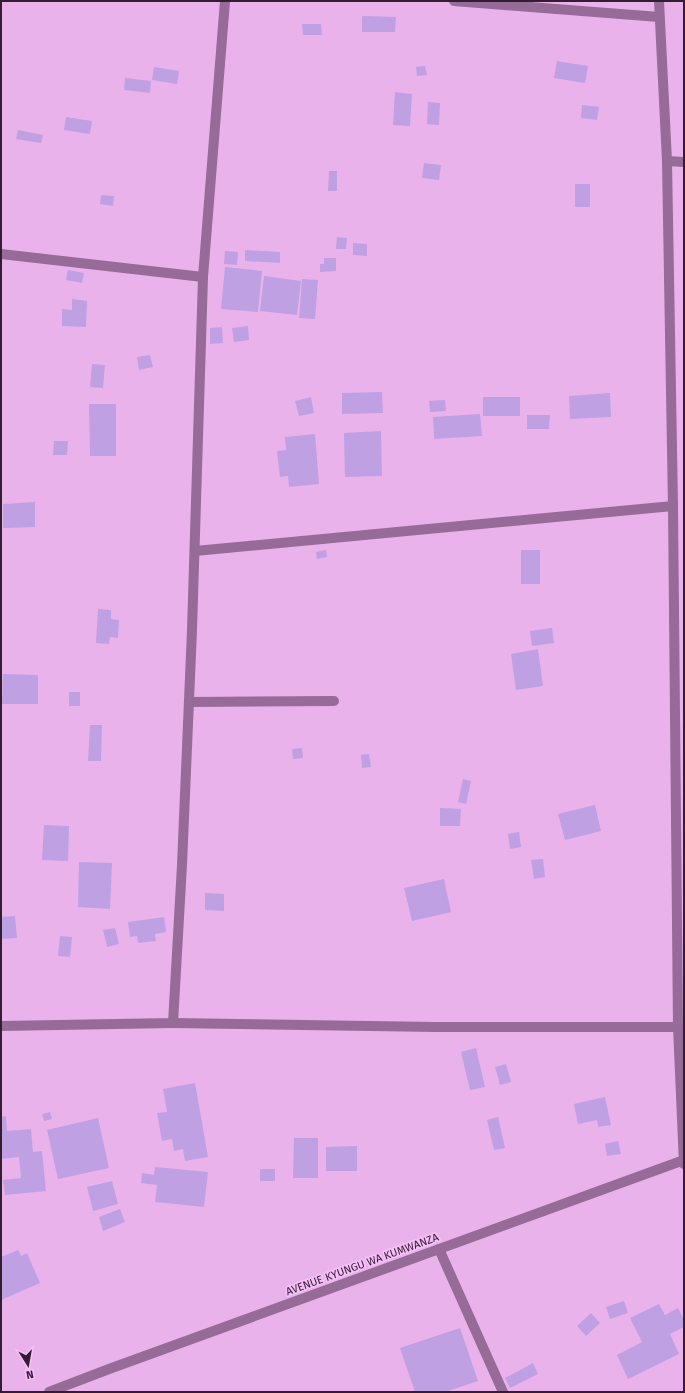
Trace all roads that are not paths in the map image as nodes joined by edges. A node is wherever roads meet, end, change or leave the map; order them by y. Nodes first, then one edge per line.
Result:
1 (225, 1) edge
2 (454, 1) edge
3 (659, 1) edge
4 (659, 17) junction
5 (667, 161) junction
6 (684, 162) edge
7 (1, 254) edge
8 (203, 277) junction
9 (673, 506) junction
10 (195, 551) junction
11 (189, 702) junction
12 (334, 702) dead end
13 (173, 1023) junction
14 (1, 1026) edge
15 (678, 1027) junction
16 (684, 1161) edge
17 (439, 1249) junction
18 (49, 1392) edge
19 (503, 1392) edge

1 - 8 street
2 - 4 street
3 - 4 street
4 - 5 street
5 - 6 street
5 - 9 street
7 - 8 street
8 - 10 street
9 - 10 street
9 - 15 street
10 - 11 street
11 - 12 street
11 - 13 street
13 - 14 street
13 - 15 street
15 - 16 street
16 - 17 street, AVENUE KYUNGU WA KUMWANZA
17 - 18 street, AVENUE KYUNGU WA KUMWANZA
17 - 19 street

